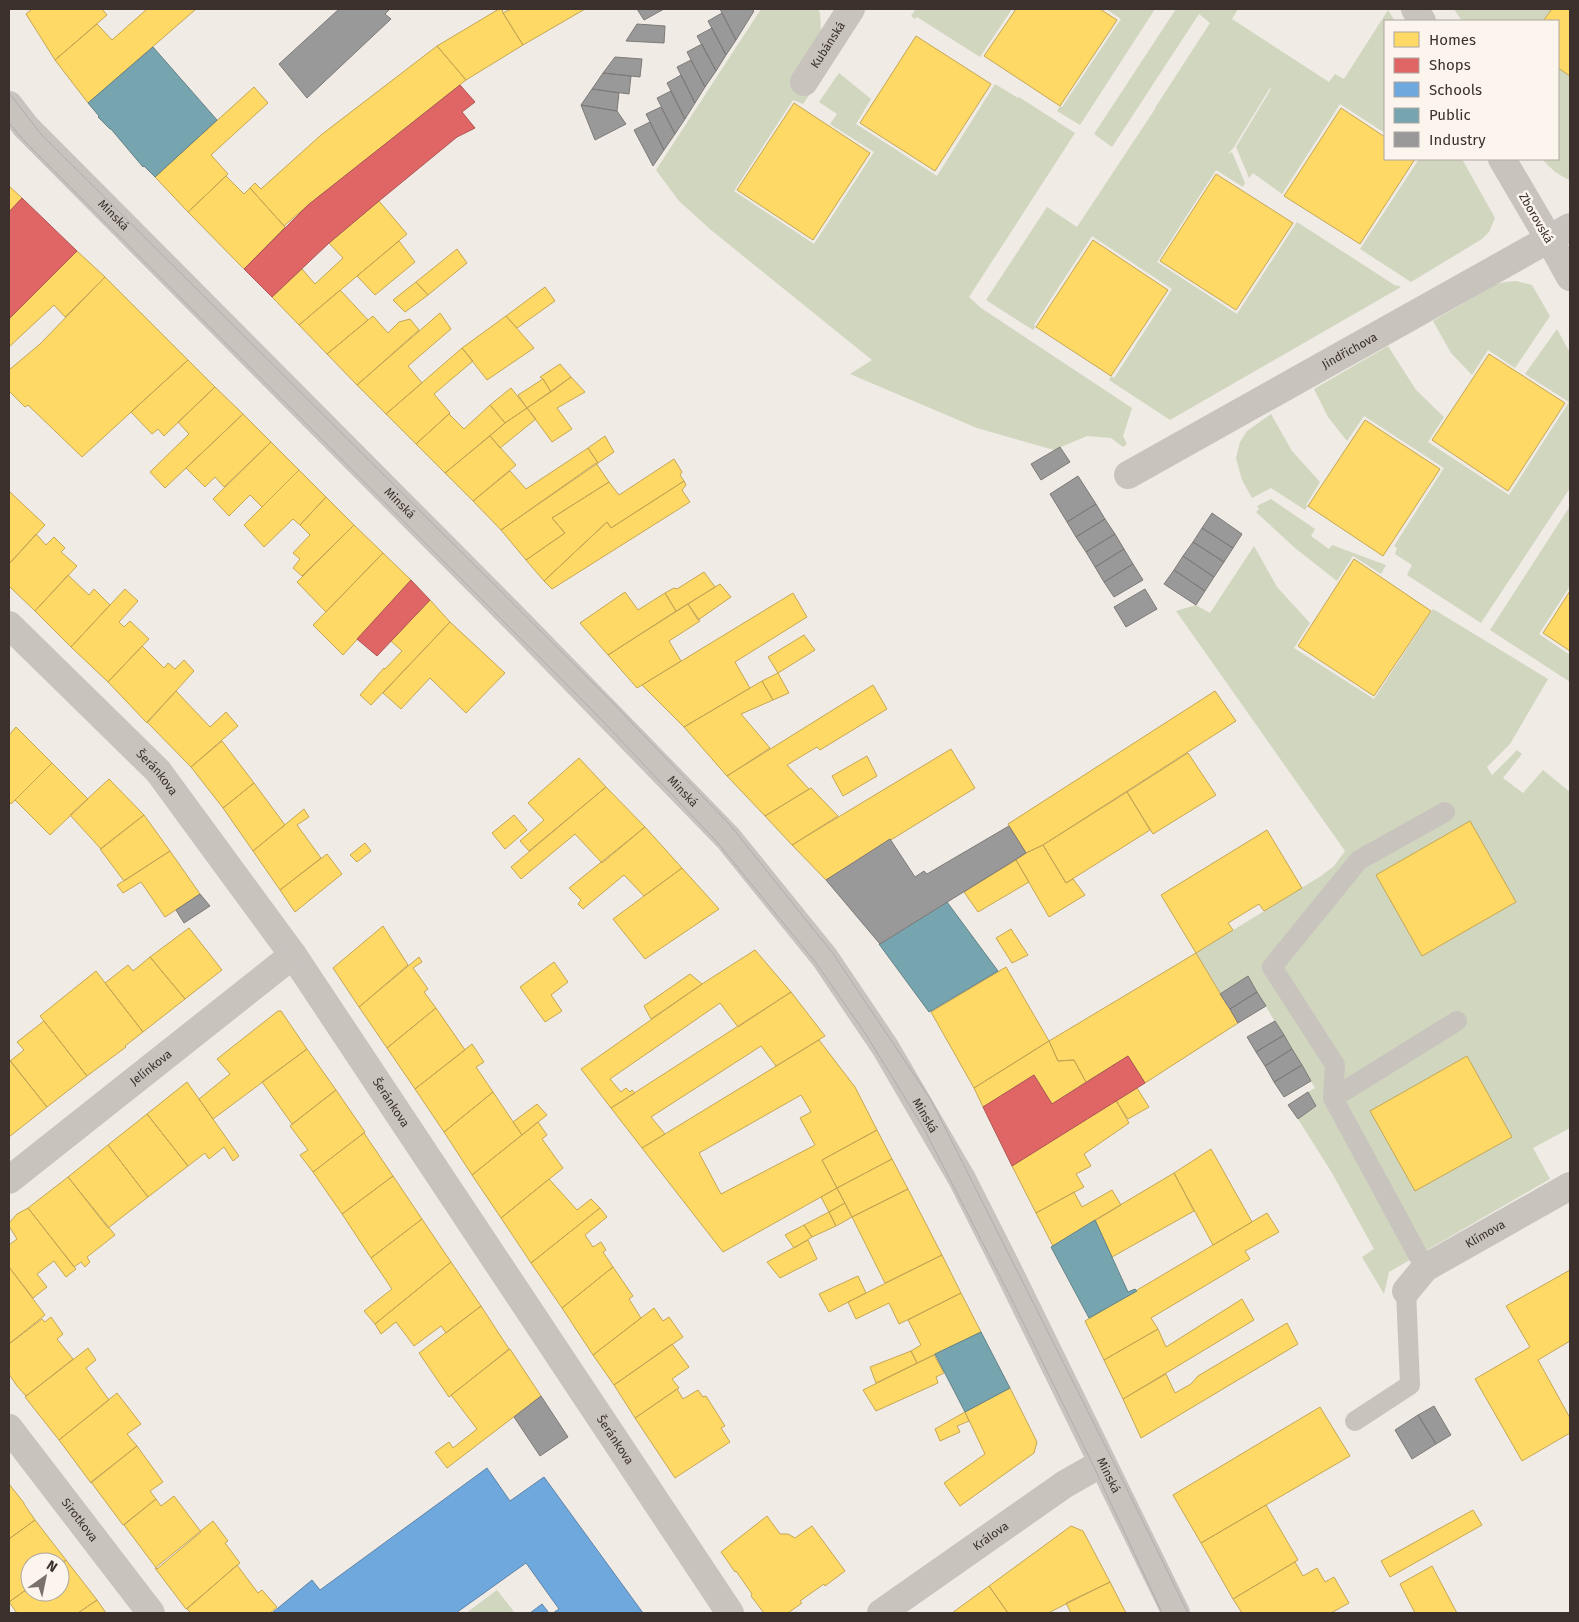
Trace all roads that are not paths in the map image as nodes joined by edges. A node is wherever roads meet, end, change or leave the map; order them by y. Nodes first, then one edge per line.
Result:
1 (851, 9) edge
2 (1415, 9) edge
3 (1421, 20) edge
4 (804, 82) dead end
5 (9, 104) edge
6 (1503, 160) edge
7 (1559, 233) edge
8 (1570, 277) edge
9 (1128, 475) dead end
10 (9, 626) edge
11 (1445, 812) dead end
12 (293, 955) junction
13 (1457, 1021) dead end
14 (1333, 1098) junction
15 (9, 1180) edge
16 (1570, 1186) edge
17 (1425, 1268) junction
18 (1406, 1291) joint
19 (1355, 1421) dead end
20 (9, 1428) edge
21 (1102, 1463) junction
22 (151, 1613) edge
23 (730, 1613) edge
24 (881, 1613) edge
25 (1176, 1613) edge

1 - 4 street, Kubánská
2 - 3 street
5 - 21 street, Minská
6 - 7 street, Zborovská
7 - 8 street, Zborovská
7 - 9 street, Jindřichova
10 - 12 street, Šeránkova
11 - 14 lane
12 - 15 street, Jelínkova
12 - 23 street, Šeránkova
13 - 14 lane
14 - 17 lane
16 - 17 street, Klímova
17 - 18 street, Klímova
18 - 19 lane
20 - 22 street, Sirotkova
21 - 24 street, Králova
21 - 25 street, Minská

